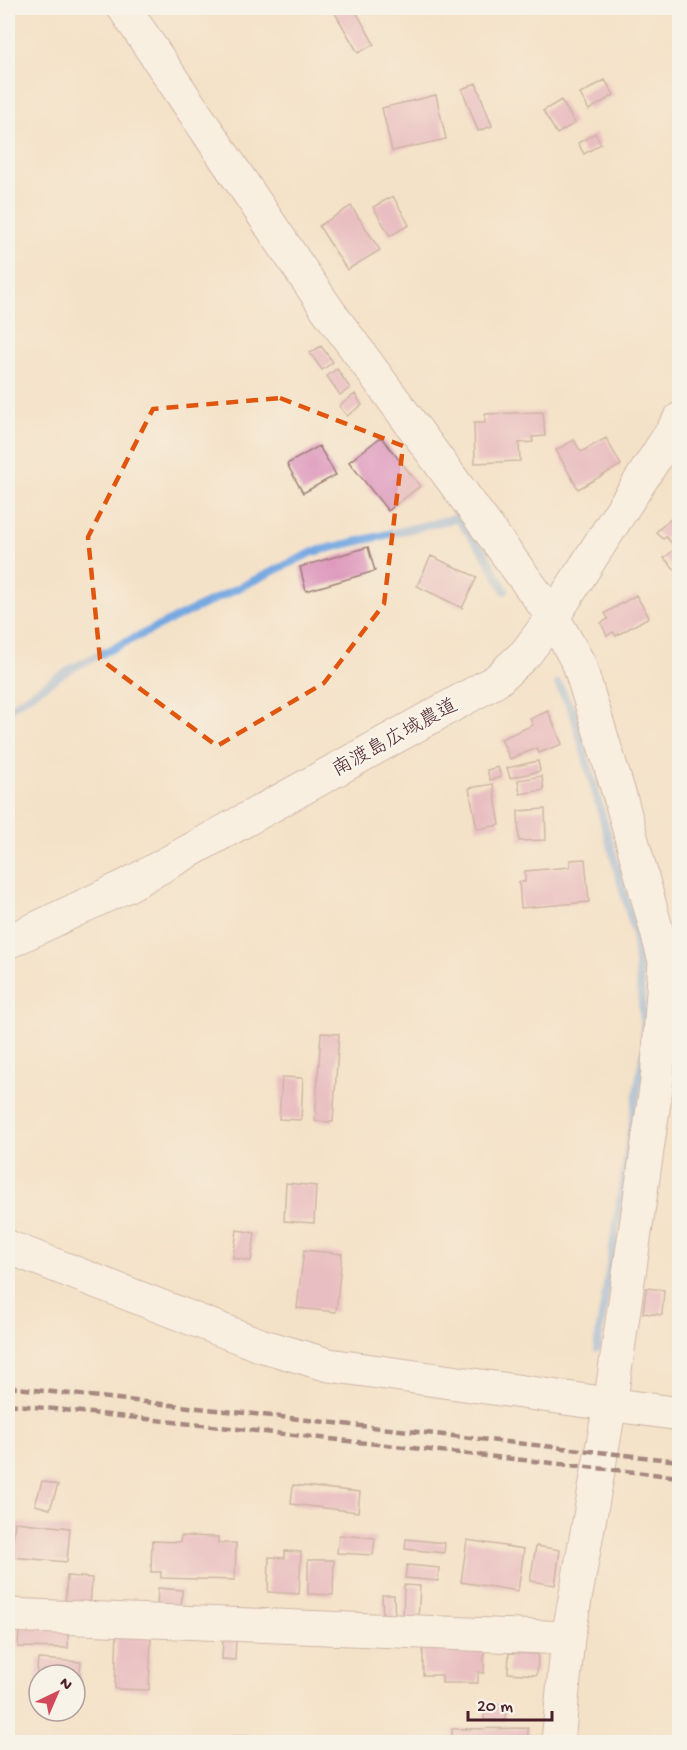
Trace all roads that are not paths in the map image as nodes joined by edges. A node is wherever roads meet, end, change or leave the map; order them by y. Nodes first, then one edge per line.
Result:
1 (124, 8) edge
2 (680, 419) edge
3 (553, 617) junction
4 (8, 942) edge
5 (672, 959) edge
6 (8, 1247) edge
7 (610, 1406) junction
8 (680, 1414) edge
9 (8, 1615) edge
10 (568, 1638) junction
11 (558, 1743) edge

1 - 3 street
2 - 3 street, 南渡島広域農道
3 - 4 street, 南渡島広域農道
3 - 5 street
5 - 7 street
6 - 7 street
7 - 8 street
7 - 10 street
9 - 10 street
10 - 11 street

